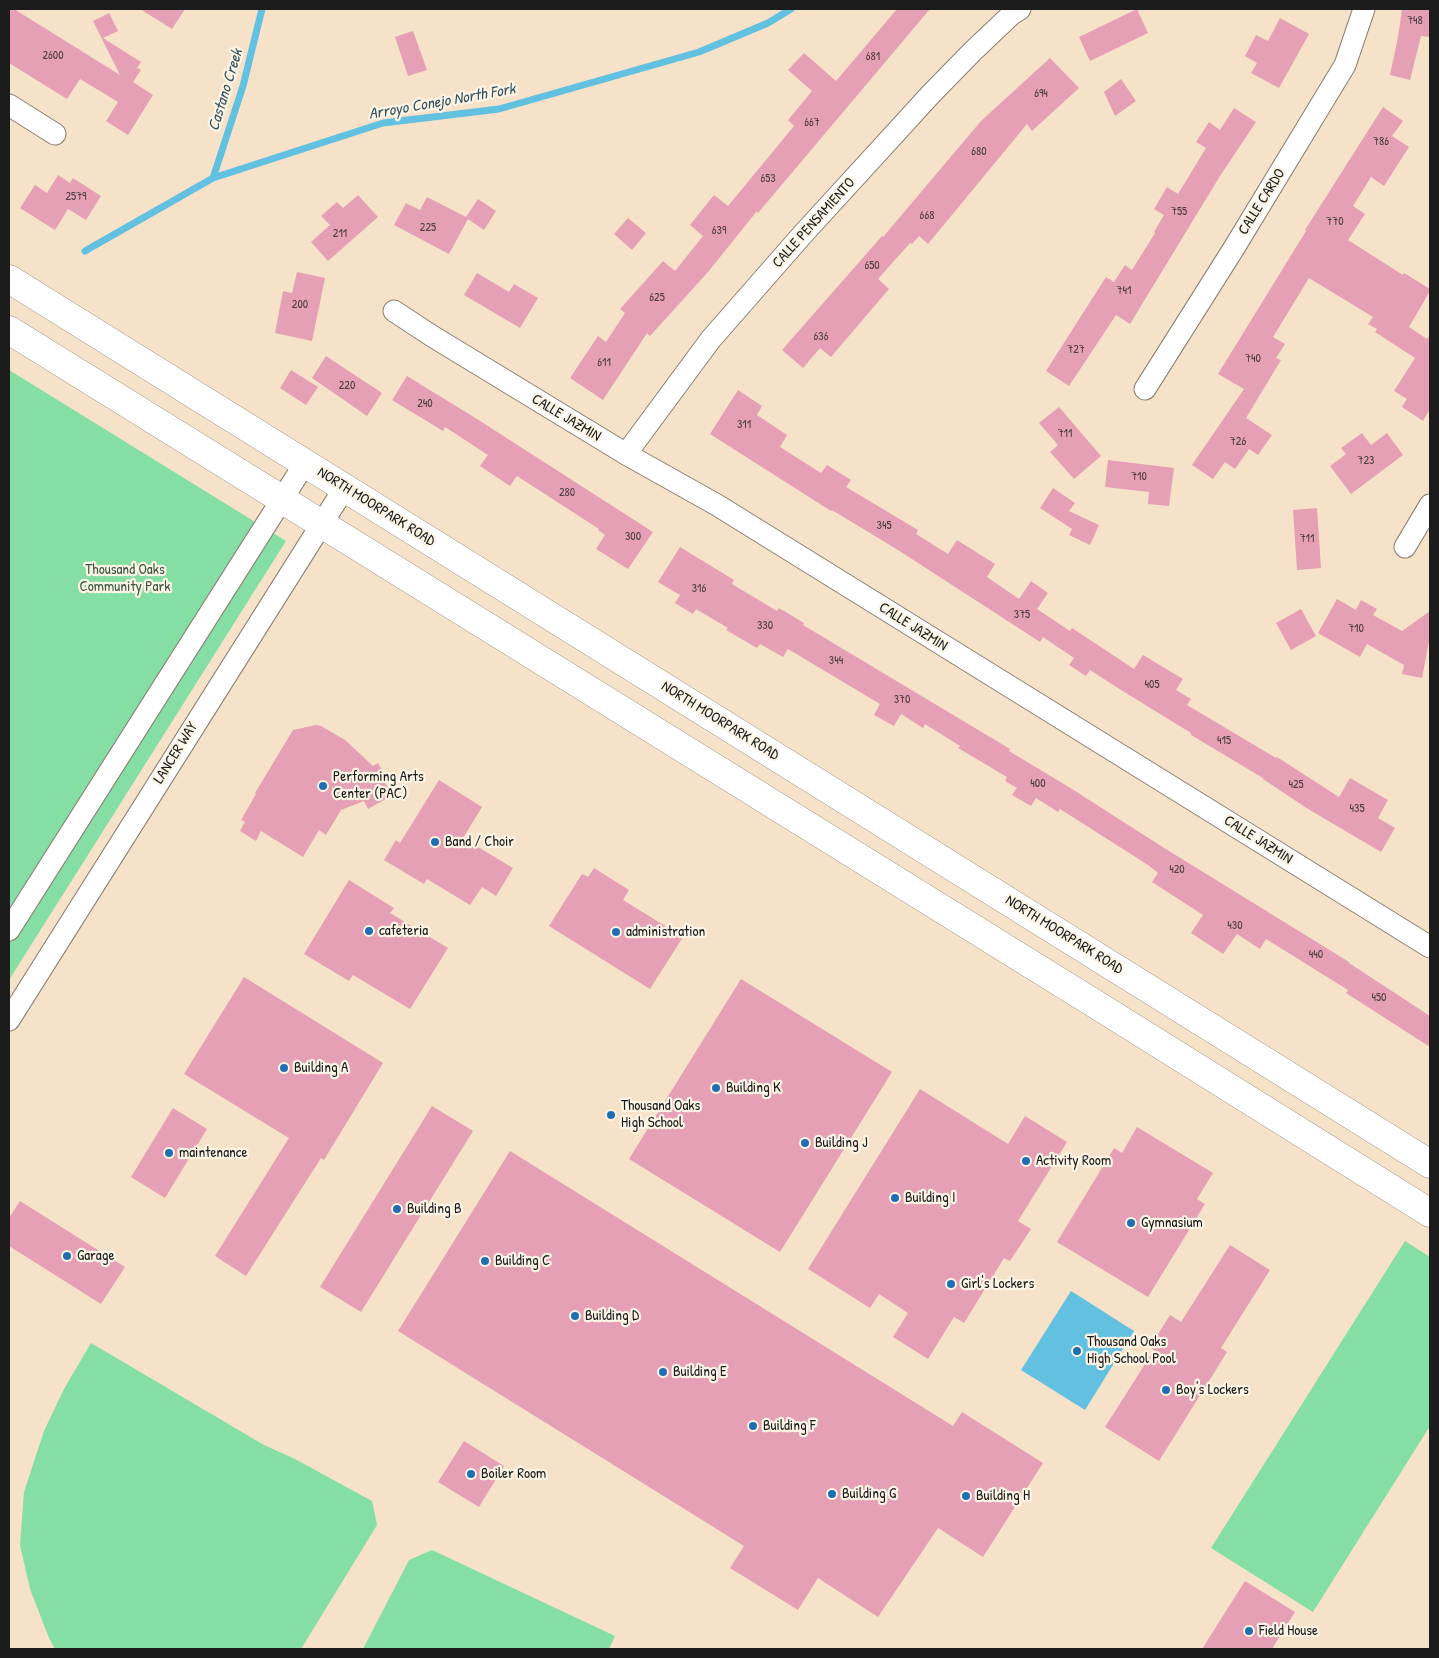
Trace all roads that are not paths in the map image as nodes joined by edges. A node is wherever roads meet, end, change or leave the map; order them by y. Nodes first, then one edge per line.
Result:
1 (1020, 9) edge
2 (1364, 9) edge
3 (9, 105) edge
4 (55, 134) dead end
5 (9, 279) edge
6 (394, 310) dead end
7 (9, 330) edge
8 (1145, 389) dead end
9 (626, 454) junction
10 (305, 463) junction
11 (344, 487) junction
12 (281, 500) junction
13 (1430, 506) edge
14 (321, 524) junction
15 (1405, 547) dead end
16 (9, 930) edge
17 (1430, 947) edge
18 (9, 1020) edge
19 (1430, 1164) edge
20 (1430, 1213) edge

1 - 9 street, CALLE PENSAMIENTO
2 - 8 street, CALLE CARDO
3 - 4 street
5 - 10 main road, NORTH MOORPARK ROAD
6 - 9 street, CALLE JAZMIN
7 - 12 main road
9 - 17 street, CALLE JAZMIN
10 - 11 main road, NORTH MOORPARK ROAD
10 - 12 street
11 - 14 street, LANCER WAY
11 - 19 main road, NORTH MOORPARK ROAD
12 - 14 main road
12 - 16 street
13 - 15 street
14 - 18 street, LANCER WAY
14 - 20 main road

